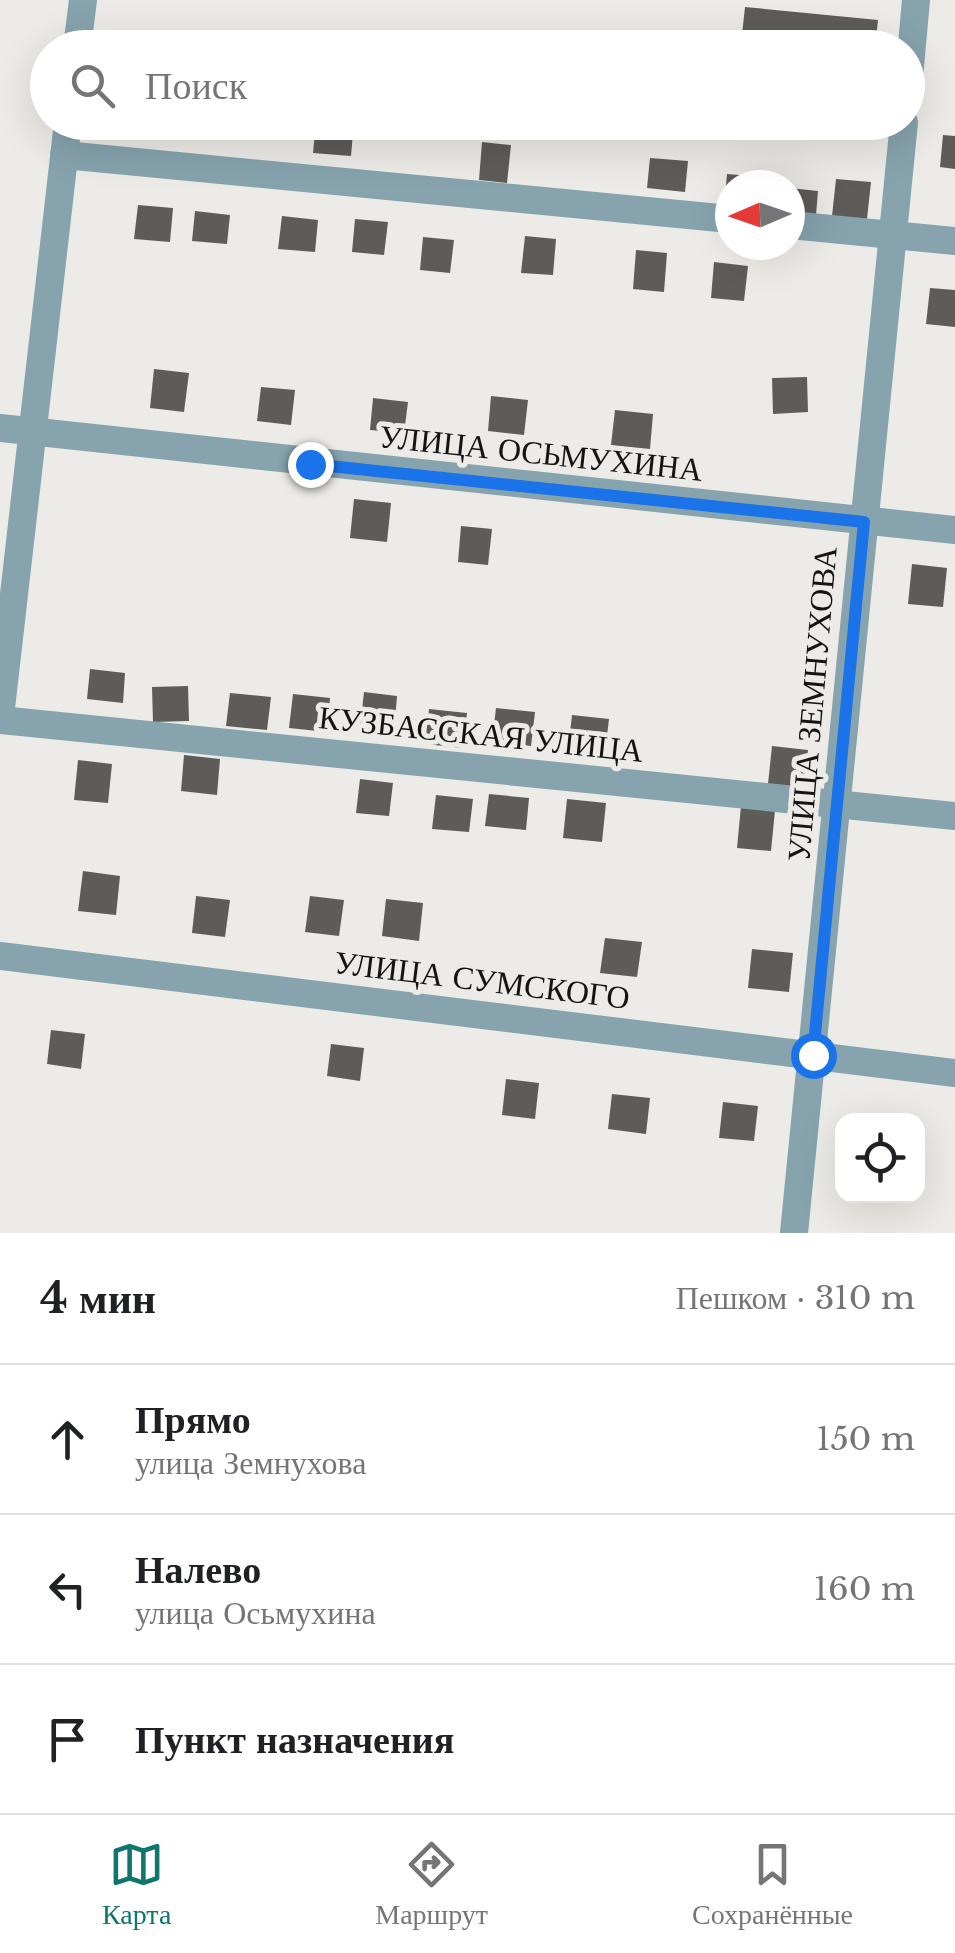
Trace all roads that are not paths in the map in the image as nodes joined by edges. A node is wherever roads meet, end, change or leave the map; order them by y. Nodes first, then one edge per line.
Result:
1 (83, 0) edge
2 (916, 0) edge
3 (79, 30) edge
4 (913, 30) edge
5 (66, 140) edge
6 (902, 140) edge
7 (64, 155) junction
8 (715, 219) edge
9 (805, 226) edge
10 (893, 235) junction
11 (955, 241) edge
12 (0, 428) edge
13 (32, 433) junction
14 (864, 522) junction
15 (955, 530) edge
16 (3, 660) edge
17 (0, 719) edge
18 (838, 806) junction
19 (955, 816) edge
20 (0, 956) edge
21 (813, 1055) junction
22 (955, 1073) edge
23 (794, 1233) edge

1 - 3 street
2 - 4 street
5 - 7 street
6 - 10 street, УЛИЦА ЗЕМНУХОВА
7 - 8 street
7 - 13 street
9 - 10 street
10 - 11 street
10 - 14 street, УЛИЦА ЗЕМНУХОВА
12 - 13 street, УЛИЦА ОСЬМУХИНА
13 - 14 street, УЛИЦА ОСЬМУХИНА
13 - 16 street
14 - 15 street, УЛИЦА ОСЬМУХИНА
14 - 18 street, УЛИЦА ЗЕМНУХОВА
16 - 17 street
17 - 18 street, КУЗБАССКАЯ УЛИЦА
18 - 19 street, КУЗБАССКАЯ УЛИЦА
18 - 21 street, УЛИЦА ЗЕМНУХОВА
20 - 21 street, УЛИЦА СУМСКОГО
21 - 22 street, УЛИЦА СУМСКОГО
21 - 23 street, УЛИЦА ЗЕМНУХОВА

